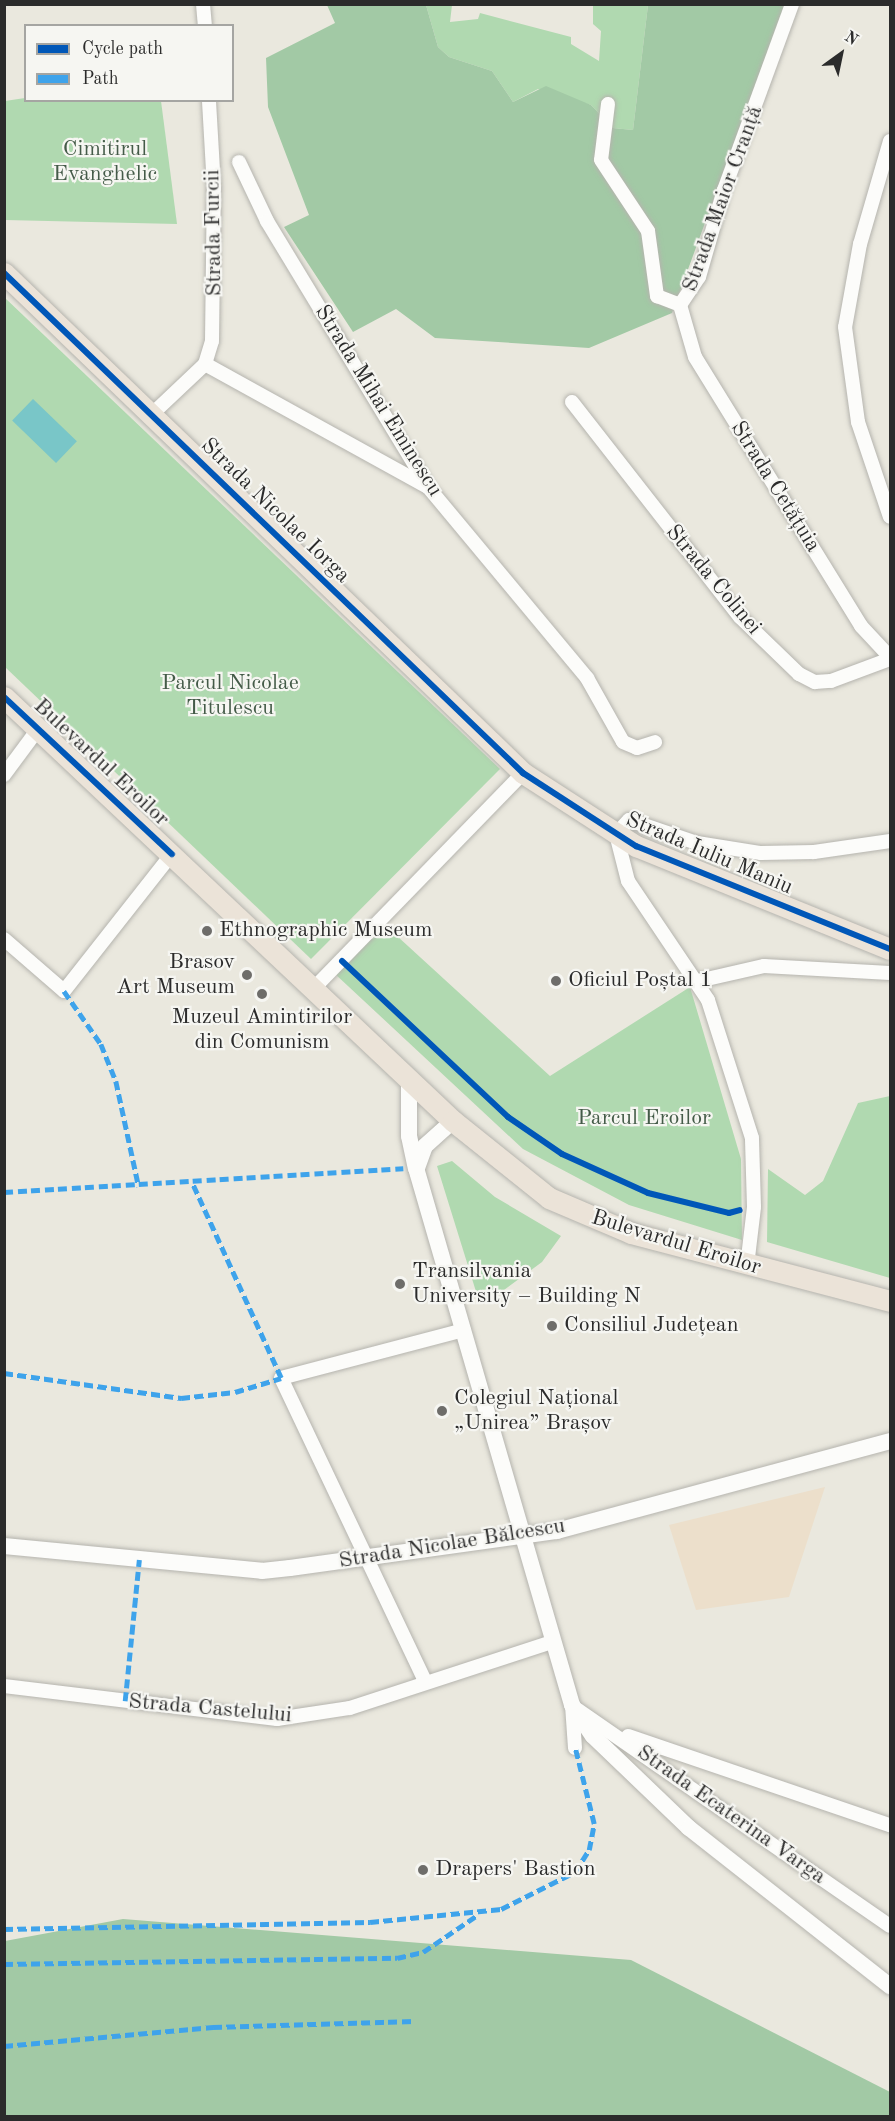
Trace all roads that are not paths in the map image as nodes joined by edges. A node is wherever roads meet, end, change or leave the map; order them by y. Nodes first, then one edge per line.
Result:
1 (203, 4) edge
2 (792, 4) edge
3 (205, 24) edge
4 (209, 102) edge
5 (608, 104) dead end
6 (891, 141) edge
7 (239, 162) dead end
8 (4, 273) edge
9 (680, 305) junction
10 (205, 364) junction
11 (572, 402) dead end
12 (149, 417) junction
13 (428, 487) junction
14 (891, 517) edge
15 (891, 658) edge
16 (4, 697) edge
17 (38, 729) junction
18 (655, 742) dead end
19 (523, 773) junction
20 (4, 775) edge
21 (616, 834) junction
22 (891, 841) edge
23 (172, 854) junction
24 (4, 939) edge
25 (891, 949) edge
26 (891, 973) edge
27 (698, 981) junction
28 (314, 988) junction
29 (409, 1080) junction
30 (453, 1121) junction
31 (416, 1168) junction
32 (747, 1266) junction
33 (891, 1301) edge
34 (464, 1330) junction
35 (891, 1441) edge
36 (521, 1536) junction
37 (4, 1546) edge
38 (369, 1558) junction
39 (549, 1643) junction
40 (425, 1682) junction
41 (4, 1686) edge
42 (572, 1705) junction
43 (614, 1732) junction
44 (575, 1748) dead end
45 (891, 1826) edge
46 (891, 1926) edge
47 (891, 1986) edge

1 - 3 street
2 - 9 street, Strada Maior Cranță
4 - 10 street, Strada Furcii
5 - 9 street, Strada Maior Cranță
6 - 14 street
7 - 13 street, Strada Mihai Eminescu
8 - 12 main road, Strada Nicolae Iorga
9 - 15 street, Strada Cetățuia
10 - 12 street
10 - 13 street
11 - 15 street, Strada Colinei
12 - 19 main road, Strada Nicolae Iorga
13 - 18 street, Strada Mihai Eminescu
16 - 17 main road, Bulevardul Eroilor
17 - 20 street
17 - 23 main road, Bulevardul Eroilor
19 - 21 main road, Strada Iuliu Maniu
19 - 28 street
21 - 22 street
21 - 25 main road, Strada Iuliu Maniu
21 - 27 street
23 - 24 street
23 - 28 main road, Bulevardul Eroilor
26 - 27 street
27 - 32 street
28 - 29 main road, Bulevardul Eroilor
29 - 30 main road, Bulevardul Eroilor
29 - 31 street
30 - 31 street
30 - 32 main road, Bulevardul Eroilor
31 - 34 street
32 - 33 main road, Bulevardul Eroilor
34 - 36 street
34 - 38 street
35 - 36 street, Strada Nicolae Bălcescu
36 - 38 street, Strada Nicolae Bălcescu
36 - 39 street
37 - 38 street, Strada Nicolae Bălcescu
38 - 40 street
39 - 40 street, Strada Castelului
39 - 42 street
40 - 41 street, Strada Castelului
42 - 43 street, Strada Ecaterina Varga
42 - 44 street
42 - 47 street
43 - 45 street
43 - 46 street, Strada Ecaterina Varga

